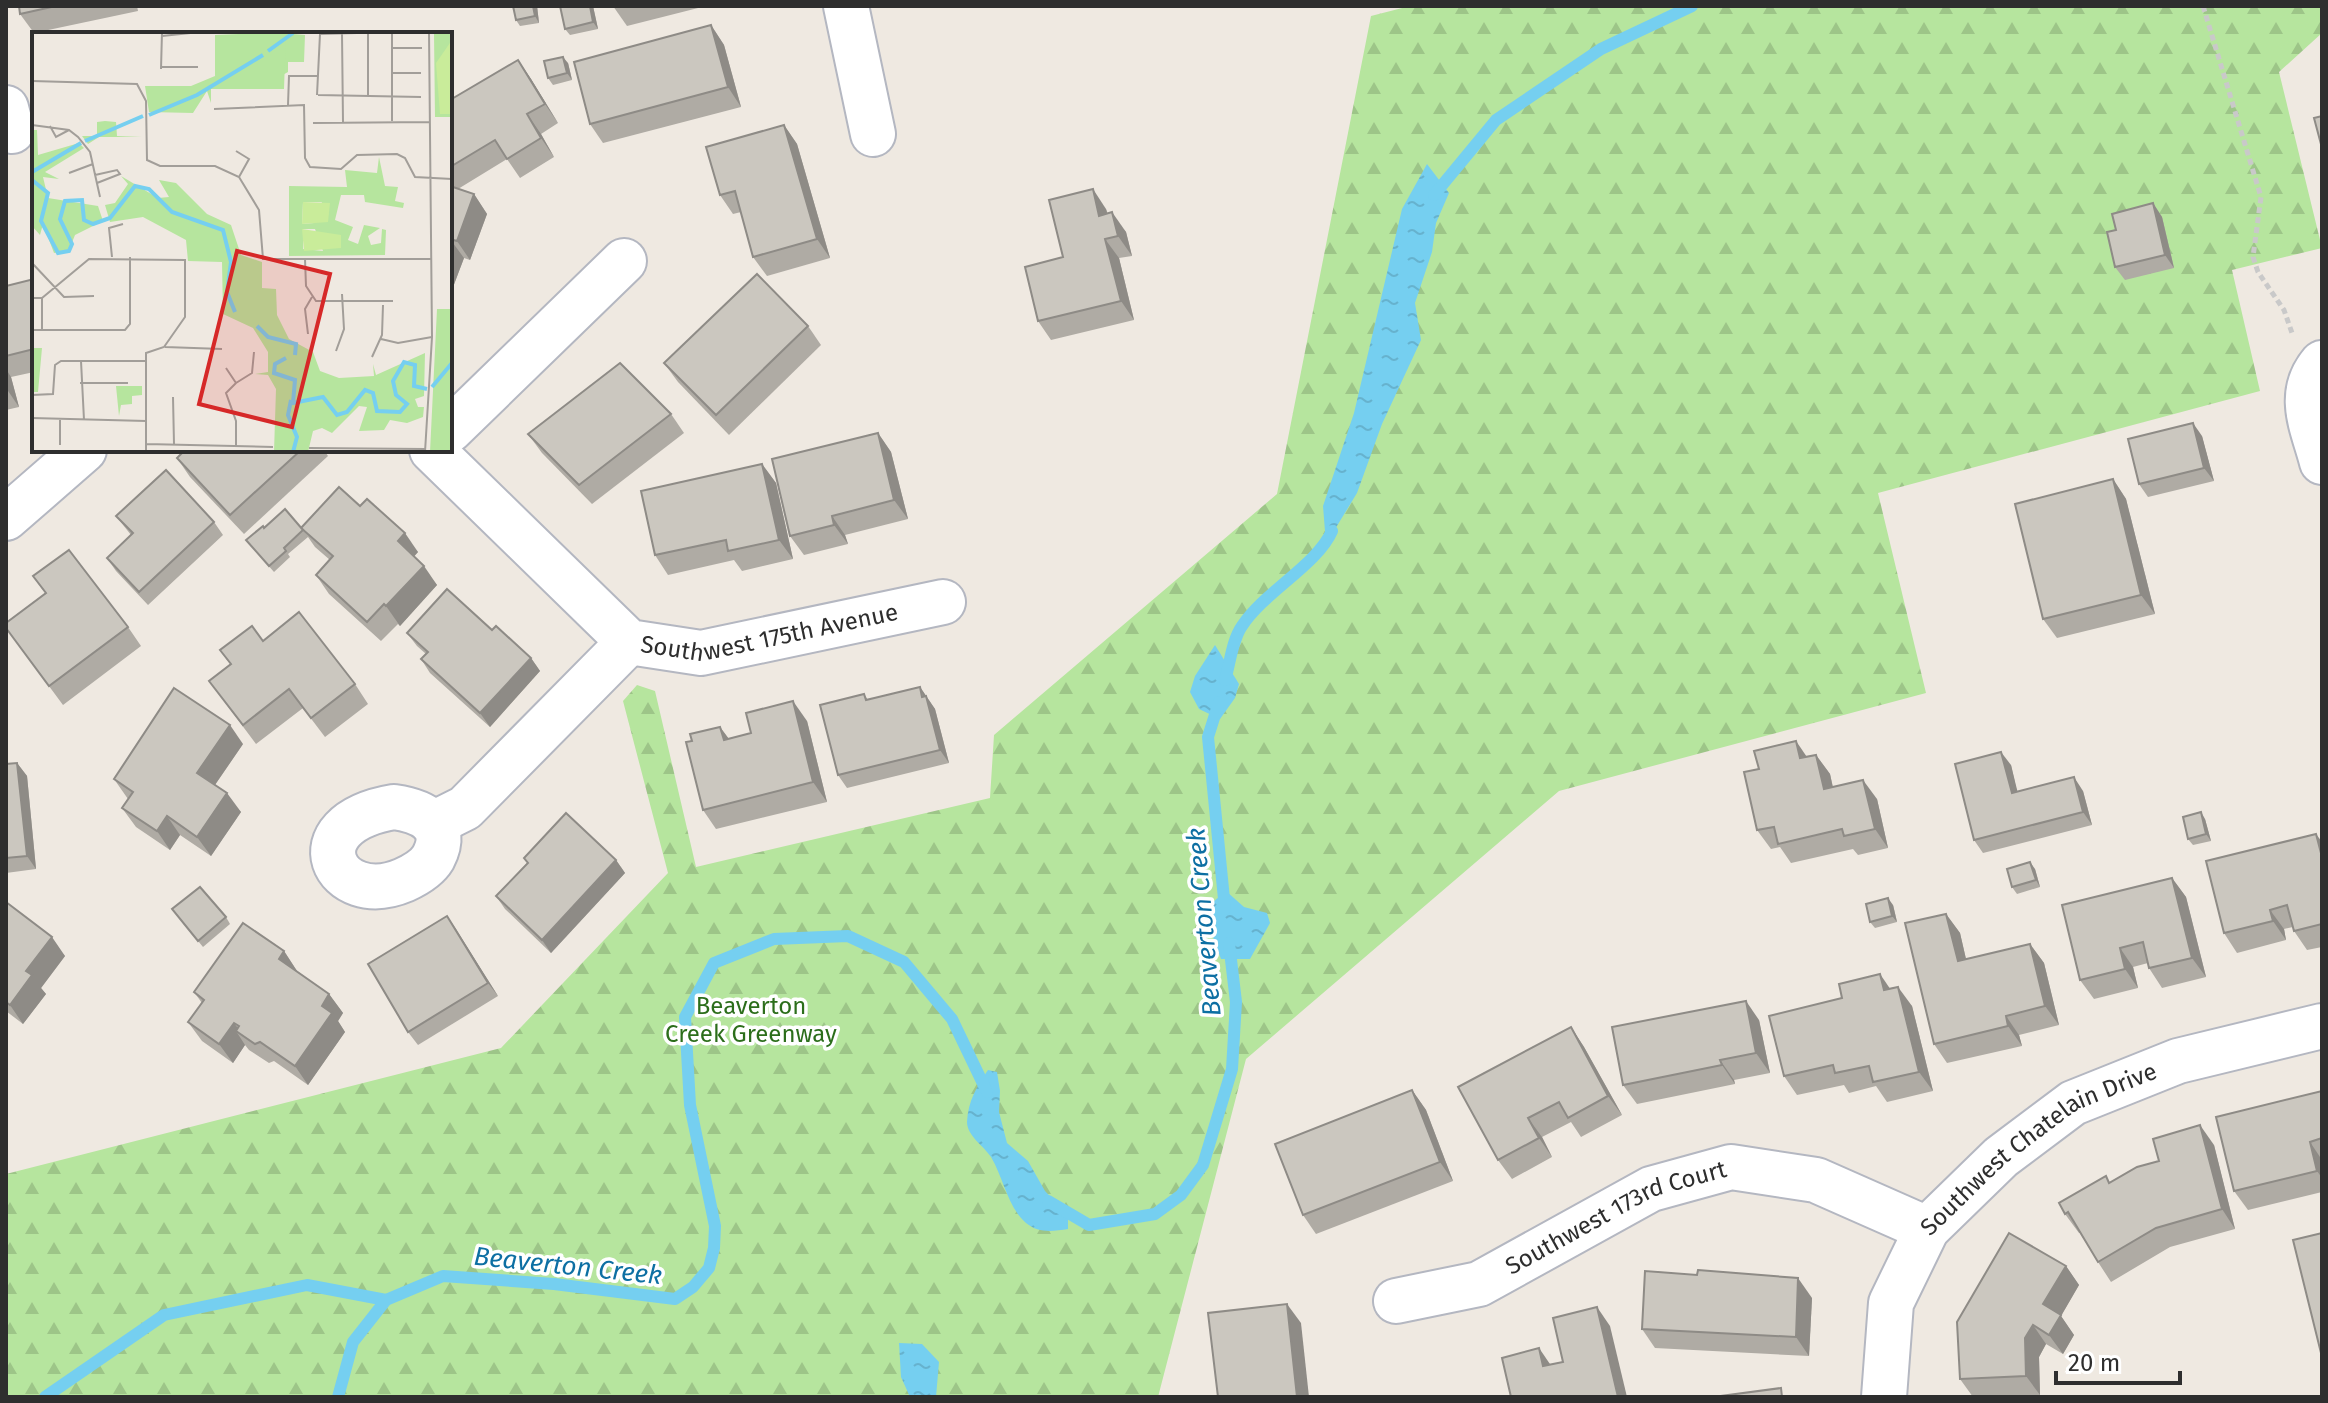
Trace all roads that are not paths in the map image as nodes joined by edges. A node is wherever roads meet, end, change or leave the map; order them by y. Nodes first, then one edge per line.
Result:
1 (846, 6) edge
2 (873, 134) dead end
3 (624, 261) dead end
4 (2321, 364) edge
5 (452, 428) edge
6 (82, 452) edge
7 (434, 452) edge
8 (2322, 462) edge
9 (6, 518) edge
10 (943, 602) dead end
11 (629, 642) junction
12 (433, 824) dead end
13 (2322, 1026) edge
14 (1927, 1229) junction
15 (1396, 1301) dead end
16 (1884, 1397) edge

1 - 2 street
3 - 5 street
4 - 8 street
6 - 9 street
7 - 11 street, Southwest 175th Avenue
10 - 11 street, Southwest 175th Avenue
11 - 12 street
13 - 14 street, Southwest Chatelain Drive
14 - 15 street, Southwest 173rd Court
14 - 16 street, Southwest Chatelain Drive

